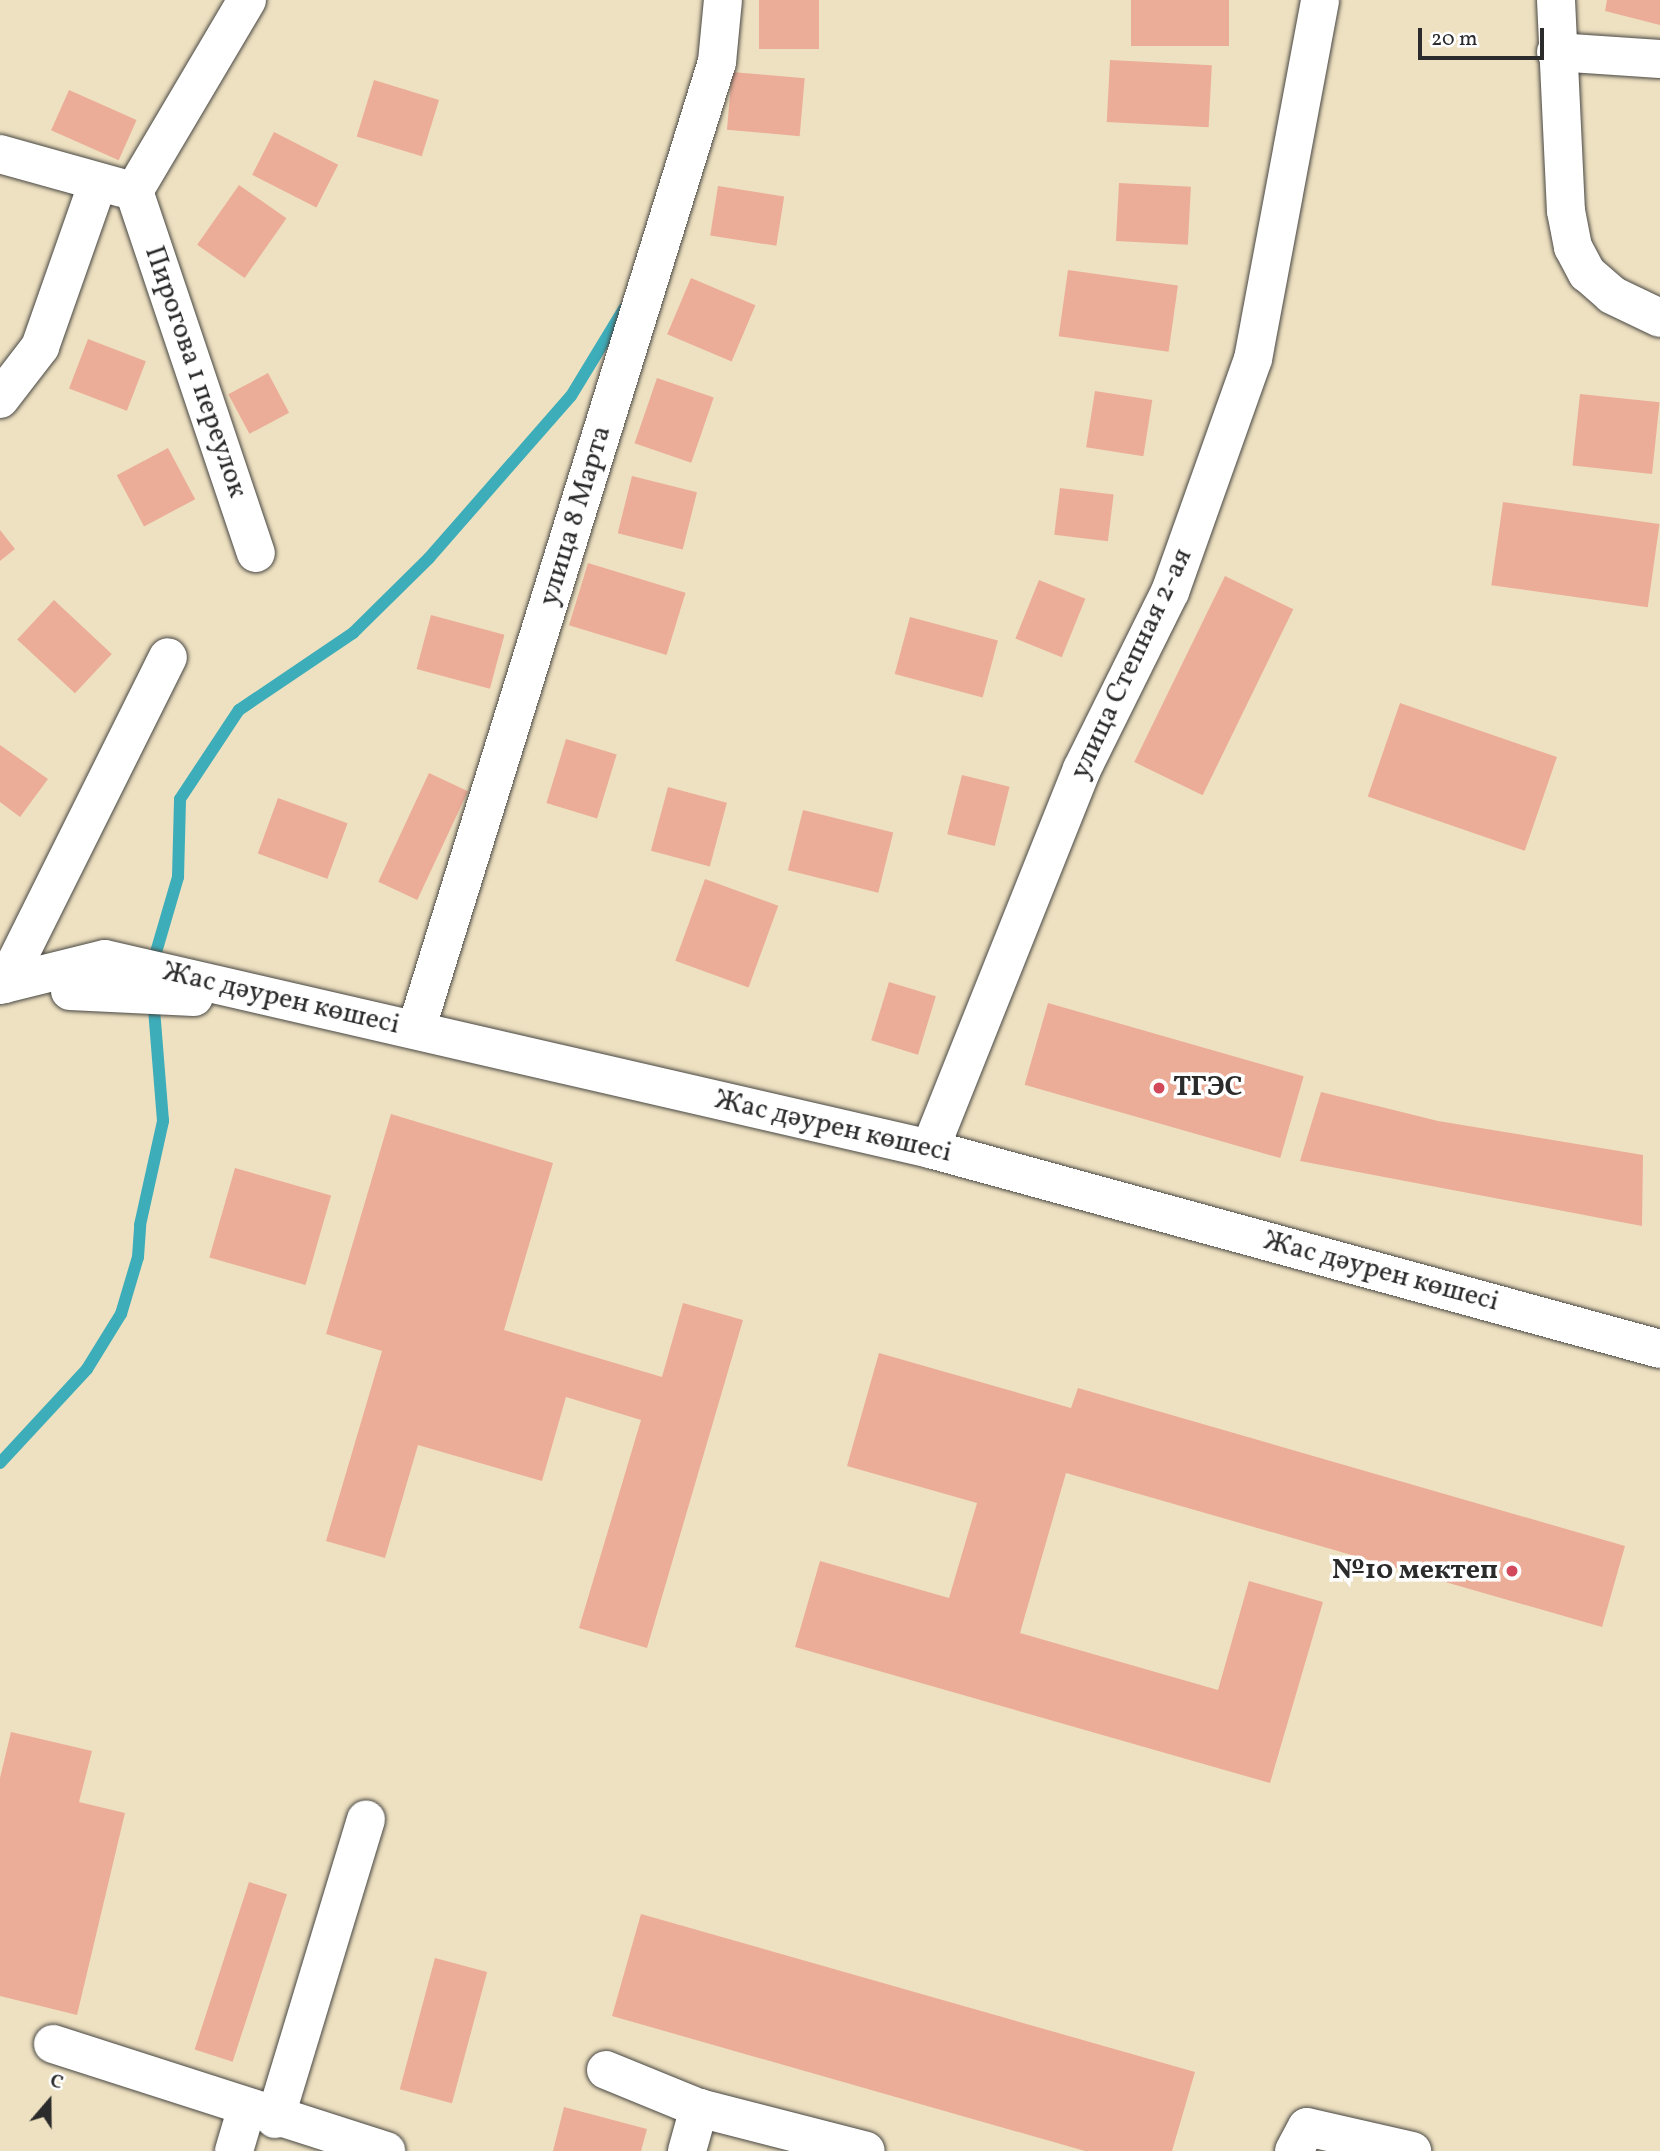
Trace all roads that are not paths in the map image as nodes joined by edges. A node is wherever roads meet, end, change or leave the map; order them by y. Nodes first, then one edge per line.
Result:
1 (247, 0) edge
2 (723, 0) edge
3 (1320, 0) edge
4 (1556, 0) edge
5 (1556, 52) junction
6 (1660, 59) edge
7 (0, 153) edge
8 (116, 186) junction
9 (1660, 318) edge
10 (0, 399) edge
11 (256, 553) dead end
12 (168, 657) dead end
13 (2, 984) edge
14 (70, 991) dead end
15 (227, 998) dead end
16 (416, 1030) junction
17 (930, 1149) junction
18 (1660, 1349) edge
19 (366, 1819) dead end
20 (53, 2044) dead end
21 (606, 2070) dead end
22 (699, 2108) junction
23 (261, 2113) junction
24 (234, 2151) edge
25 (386, 2151) edge
26 (687, 2151) edge
27 (866, 2151) edge
28 (1294, 2151) edge
29 (1412, 2151) edge

1 - 8 street
2 - 16 street, улица 8 Марта
3 - 17 street, улица Степная 2-ая
4 - 5 street
5 - 6 street
5 - 9 street
7 - 8 street
8 - 10 street
8 - 11 street, Пирогова 1 переулок
12 - 13 street
13 - 16 street, Жас дәурен көшесі
14 - 15 street
16 - 17 street, Жас дәурен көшесі
17 - 18 street, Жас дәурен көшесі
19 - 23 street
20 - 23 street
21 - 22 street
22 - 26 street
22 - 27 street
23 - 24 street
23 - 25 street
28 - 29 street

